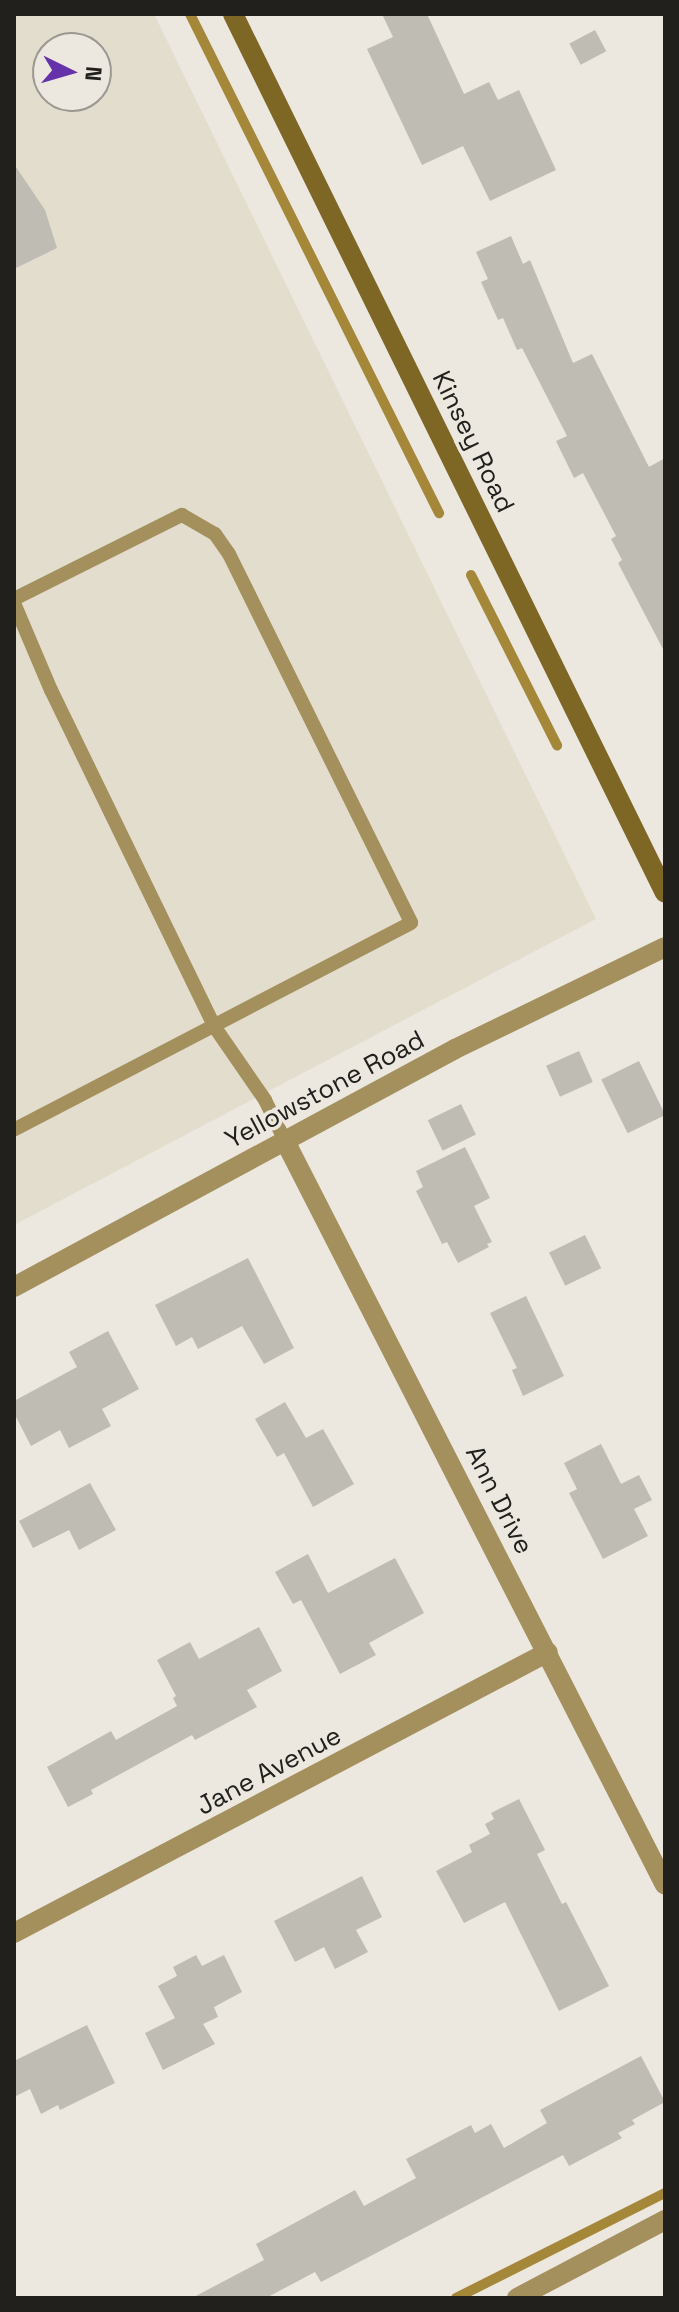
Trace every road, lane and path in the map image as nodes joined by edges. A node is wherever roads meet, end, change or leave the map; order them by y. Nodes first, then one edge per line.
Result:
1 (233, 14) edge
2 (14, 601) edge
3 (665, 893) edge
4 (665, 947) edge
5 (214, 1026) junction
6 (14, 1130) edge
7 (285, 1141) junction
8 (14, 1287) edge
9 (548, 1652) junction
10 (665, 1885) edge
11 (14, 1933) edge
12 (665, 2220) edge
13 (517, 2298) edge

1 - 3 street, Kinsey Road
2 - 5 lane
2 - 5 lane
4 - 7 street, Yellowstone Road
5 - 6 lane
5 - 7 lane
7 - 8 street, Yellowstone Road
7 - 9 street, Ann Drive
9 - 10 street, Ann Drive
9 - 11 street, Jane Avenue
12 - 13 street

